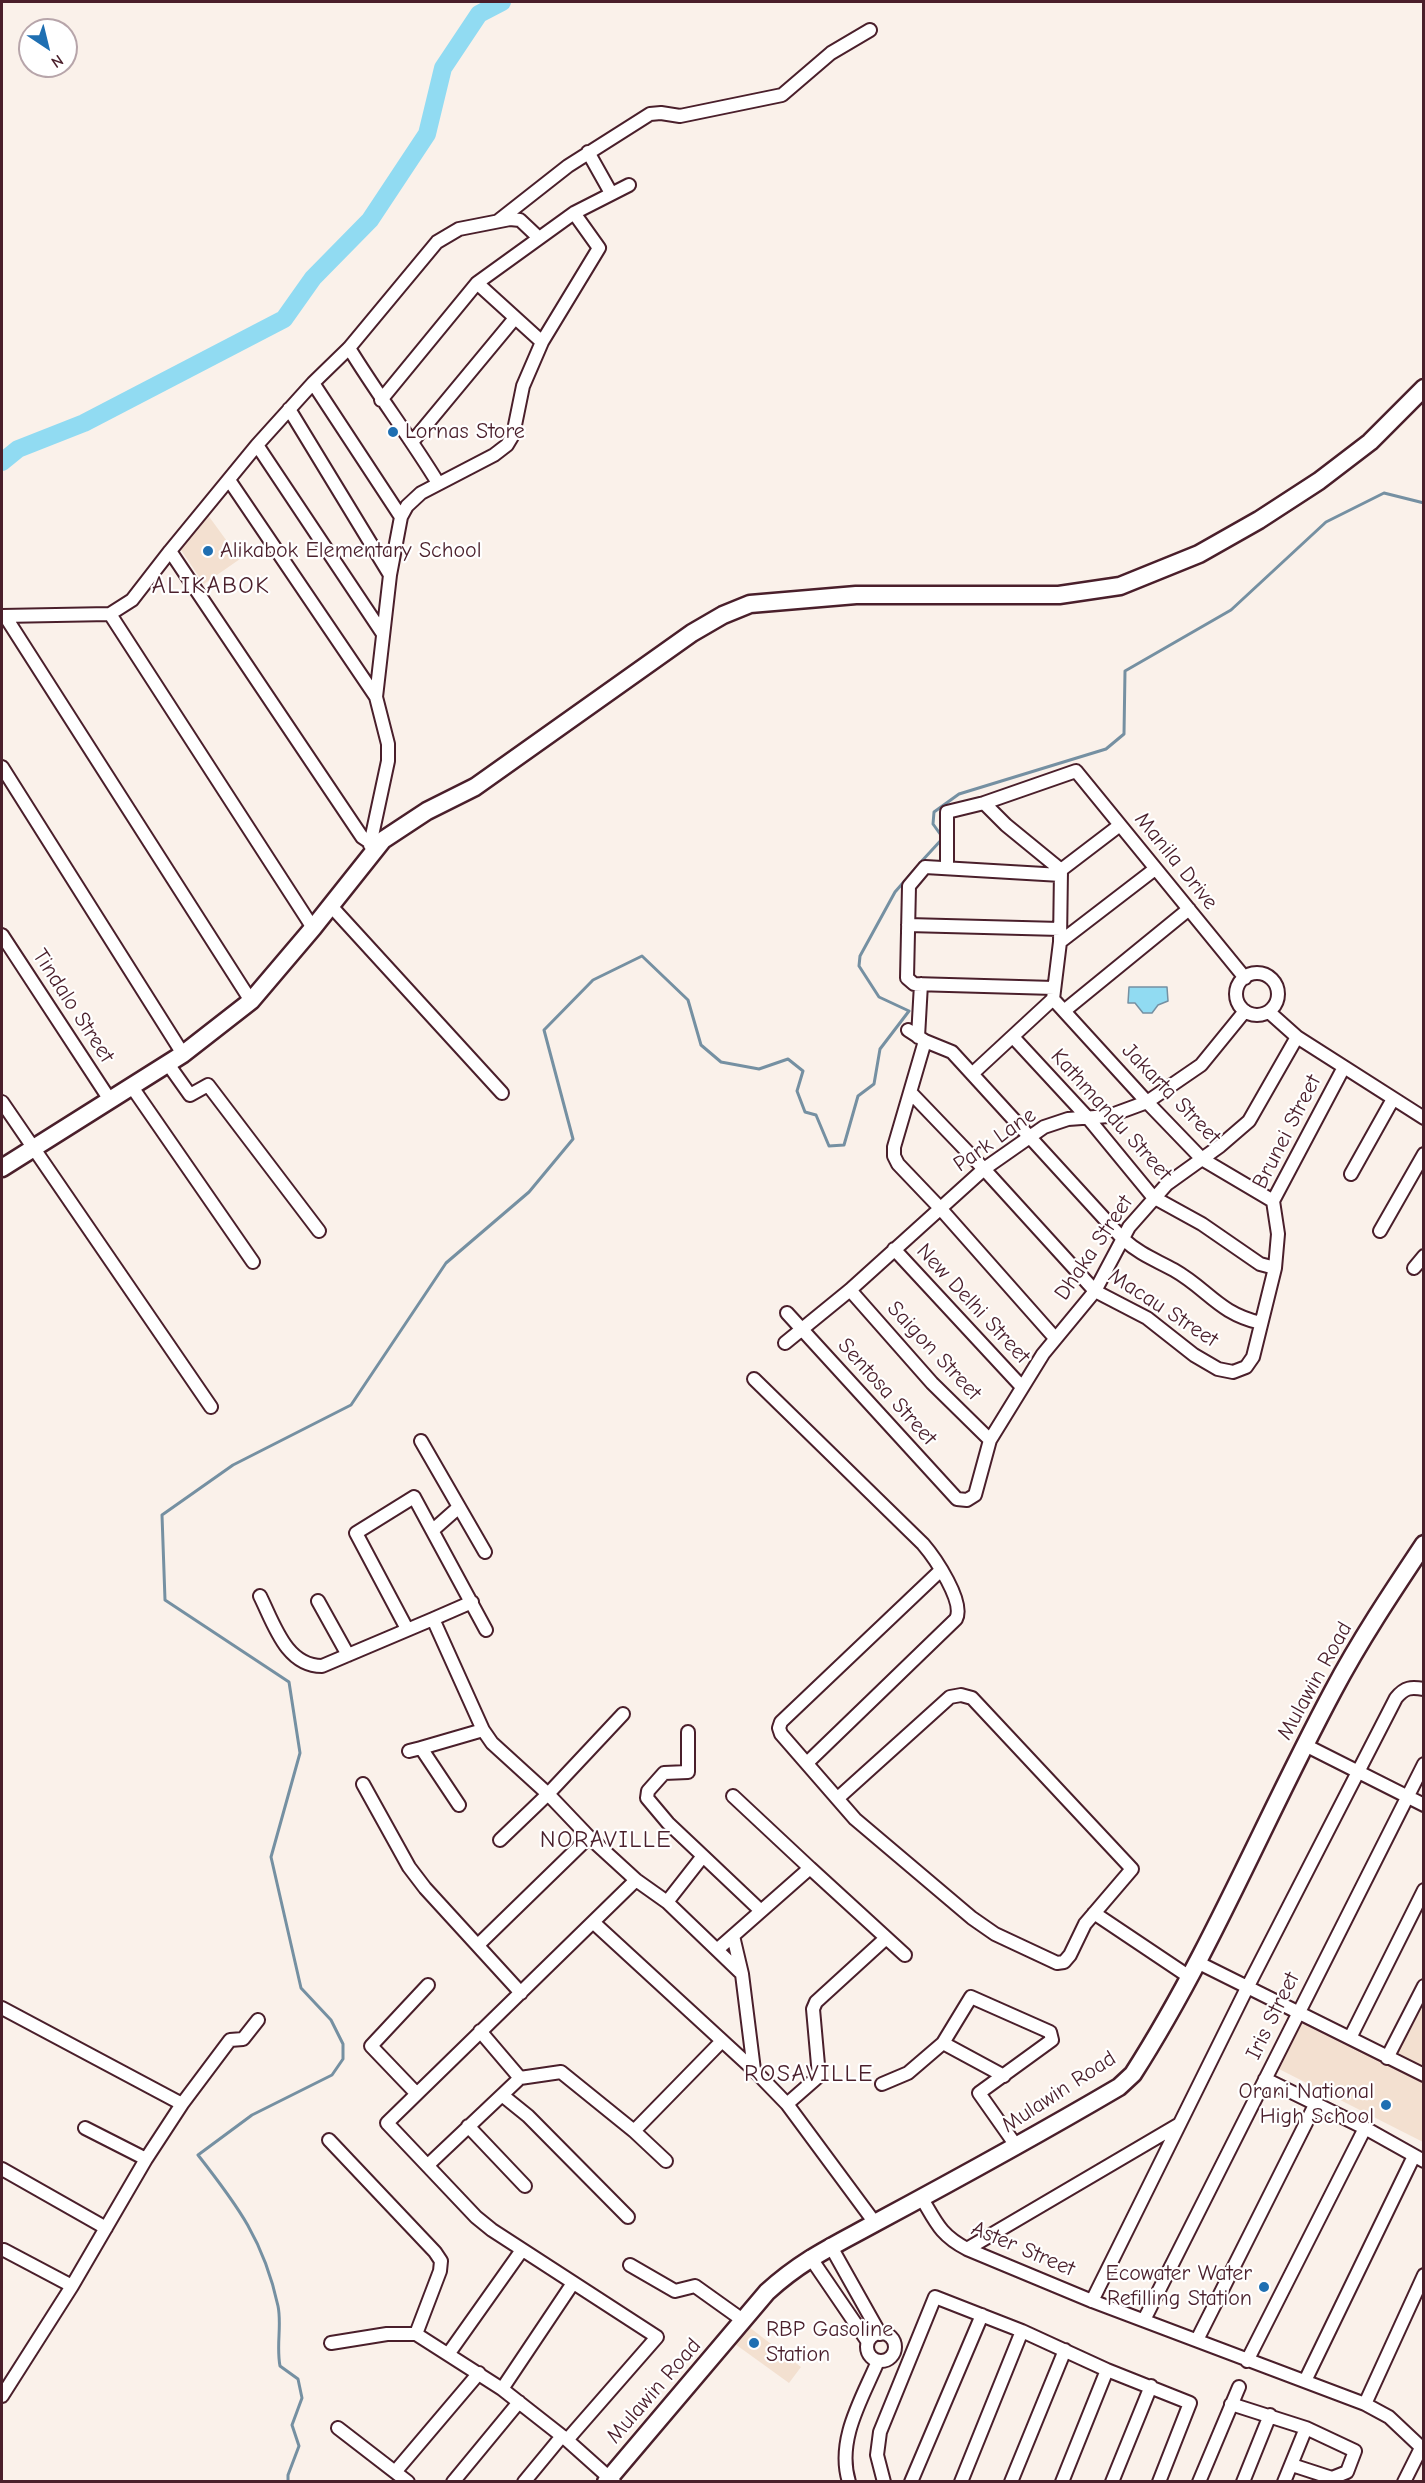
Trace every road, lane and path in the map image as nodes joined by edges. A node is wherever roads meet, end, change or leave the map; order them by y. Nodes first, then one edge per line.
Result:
1 (870, 30) dead end
2 (588, 152) junction
3 (629, 185) dead end
4 (611, 193) junction
5 (574, 213) junction
6 (498, 221) junction
7 (538, 237) junction
8 (477, 283) junction
9 (515, 318) junction
10 (542, 342) junction
11 (349, 348) junction
12 (313, 383) junction
13 (1424, 388) edge
14 (381, 400) junction
15 (288, 409) junction
16 (413, 441) junction
17 (257, 445) junction
18 (229, 480) junction
19 (438, 483) junction
20 (401, 517) junction
21 (170, 551) junction
22 (390, 575) junction
23 (110, 614) junction
24 (3, 616) edge
25 (383, 634) junction
26 (376, 697) junction
27 (2, 767) edge
28 (984, 803) junction
29 (1120, 825) junction
30 (374, 845) junction
31 (947, 868) junction
32 (1155, 869) junction
33 (1061, 873) junction
34 (331, 906) junction
35 (1189, 909) junction
36 (908, 925) junction
37 (314, 928) junction
38 (1060, 929) junction
39 (2, 935) edge
40 (1060, 942) junction
41 (1245, 978) junction
42 (921, 984) junction
43 (1054, 994) junction
44 (251, 1001) junction
45 (1064, 1011) junction
46 (1245, 1011) junction
47 (1269, 1012) junction
48 (917, 1036) junction
49 (1013, 1037) junction
50 (1297, 1037) junction
51 (183, 1054) junction
52 (168, 1064) junction
53 (1344, 1067) junction
54 (972, 1074) junction
55 (132, 1087) junction
56 (502, 1093) dead end
57 (910, 1093) junction
58 (1393, 1099) junction
59 (110, 1100) junction
60 (2, 1102) edge
61 (1147, 1102) junction
62 (1088, 1118) junction
63 (1424, 1118) edge
64 (1030, 1137) junction
65 (32, 1148) junction
66 (1424, 1154) edge
67 (1202, 1159) junction
68 (2, 1168) edge
69 (984, 1169) junction
70 (1351, 1174) dead end
71 (1154, 1197) junction
72 (1273, 1201) junction
73 (940, 1208) junction
74 (319, 1231) dead end
75 (1380, 1231) dead end
76 (1123, 1239) junction
77 (894, 1249) junction
78 (1424, 1256) edge
79 (253, 1262) dead end
80 (1275, 1268) junction
81 (1414, 1268) dead end
82 (850, 1290) junction
83 (1095, 1292) junction
84 (787, 1313) dead end
85 (1261, 1323) junction
86 (803, 1330) junction
87 (1055, 1338) junction
88 (785, 1343) dead end
89 (1253, 1357) joint
90 (754, 1380) dead end
91 (1022, 1387) junction
92 (211, 1407) dead end
93 (990, 1440) junction
94 (421, 1441) dead end
95 (957, 1499) joint
96 (459, 1507) junction
97 (433, 1530) junction
98 (1424, 1544) edge
99 (485, 1552) dead end
100 (941, 1570) junction
101 (260, 1596) dead end
102 (318, 1600) dead end
103 (472, 1602) junction
104 (434, 1619) junction
105 (407, 1629) junction
106 (486, 1630) dead end
107 (348, 1655) junction
108 (1424, 1689) edge
109 (623, 1714) dead end
110 (483, 1730) junction
111 (688, 1732) dead end
112 (1305, 1745) junction
113 (807, 1763) junction
114 (1424, 1764) edge
115 (1357, 1772) junction
116 (363, 1784) dead end
117 (548, 1794) junction
118 (733, 1796) dead end
119 (1407, 1796) junction
120 (838, 1798) junction
121 (459, 1805) dead end
122 (1424, 1805) edge
123 (589, 1837) junction
124 (500, 1840) dead end
125 (703, 1856) junction
126 (810, 1868) junction
127 (636, 1880) junction
128 (1424, 1890) edge
129 (667, 1902) junction
130 (761, 1911) junction
131 (1094, 1912) junction
132 (594, 1923) junction
133 (732, 1936) junction
134 (885, 1939) junction
135 (478, 1946) junction
136 (718, 1949) junction
137 (905, 1955) dead end
138 (1193, 1969) junction
139 (742, 1974) junction
140 (428, 1985) dead end
141 (1424, 1986) edge
142 (1247, 1988) junction
143 (521, 1993) junction
144 (2, 2008) edge
145 (1298, 2013) junction
146 (258, 2020) dead end
147 (480, 2031) junction
148 (1350, 2038) junction
149 (721, 2042) junction
150 (943, 2043) junction
151 (1387, 2058) junction
152 (754, 2070) junction
153 (1424, 2075) edge
154 (1004, 2076) junction
155 (520, 2078) junction
156 (1265, 2079) junction
157 (882, 2084) dead end
158 (416, 2093) junction
159 (502, 2095) junction
160 (182, 2104) junction
161 (787, 2104) junction
162 (1315, 2105) junction
163 (1179, 2125) junction
164 (468, 2126) junction
165 (85, 2128) dead end
166 (1365, 2128) junction
167 (634, 2131) junction
168 (329, 2140) dead end
169 (1017, 2147) junction
170 (1419, 2158) edge
171 (146, 2159) junction
172 (666, 2161) dead end
173 (428, 2165) junction
174 (2, 2169) edge
175 (525, 2186) dead end
176 (921, 2197) junction
177 (628, 2217) dead end
178 (875, 2223) junction
179 (106, 2228) junction
180 (830, 2245) junction
181 (968, 2249) junction
182 (4, 2250) dead end
183 (522, 2250) junction
184 (810, 2257) junction
185 (630, 2265) dead end
186 (1424, 2275) edge
187 (573, 2283) junction
188 (72, 2286) junction
189 (855, 2290) junction
190 (839, 2299) junction
191 (1092, 2301) junction
192 (982, 2315) junction
193 (744, 2320) junction
194 (1144, 2320) junction
195 (1022, 2331) junction
196 (417, 2334) junction
197 (880, 2334) junction
198 (1197, 2340) junction
199 (868, 2342) junction
200 (331, 2343) dead end
201 (1065, 2350) junction
202 (448, 2354) junction
203 (878, 2361) junction
204 (1247, 2361) junction
205 (1107, 2370) junction
206 (479, 2373) junction
207 (1305, 2381) junction
208 (1151, 2386) junction
209 (1239, 2387) dead end
210 (502, 2389) junction
211 (2, 2396) edge
212 (519, 2402) junction
213 (1231, 2404) junction
214 (1365, 2404) junction
215 (1270, 2415) junction
216 (338, 2428) dead end
217 (1306, 2428) junction
218 (565, 2438) junction
219 (1422, 2449) edge
220 (1292, 2465) junction
221 (395, 2472) junction
222 (609, 2480) edge
223 (408, 2481) edge
224 (453, 2481) edge
225 (524, 2481) edge
226 (849, 2481) edge
227 (884, 2481) edge
228 (910, 2481) edge
229 (961, 2481) edge
230 (1011, 2481) edge
231 (1062, 2481) edge
232 (1112, 2481) edge
233 (1159, 2481) edge
234 (1199, 2481) edge
235 (1243, 2481) edge
236 (1284, 2481) edge
237 (1404, 2481) edge

1 - 2 street
2 - 4 street
2 - 6 street
3 - 4 street
4 - 5 street
5 - 7 street
5 - 10 street
6 - 7 street
6 - 11 street
7 - 8 street
8 - 9 street
8 - 14 street
9 - 10 street
9 - 16 street
10 - 19 street
11 - 12 street
11 - 14 street
12 - 15 street
12 - 20 street
13 - 30 street
14 - 16 street
15 - 17 street
15 - 22 street
16 - 19 street
17 - 18 street
17 - 25 street
18 - 21 street
18 - 26 street
19 - 20 street
20 - 22 street
21 - 23 street
21 - 30 street
22 - 25 street
23 - 24 street
23 - 37 street
24 - 44 street
25 - 26 street
26 - 30 street
27 - 51 street
28 - 29 street, Manila Drive
28 - 31 street
28 - 33 street
29 - 32 street, Manila Drive
29 - 33 street
30 - 34 street
31 - 33 street
31 - 36 street
32 - 35 street, Manila Drive
32 - 40 street
33 - 38 street
34 - 37 street
34 - 56 street
35 - 41 street, Manila Drive
35 - 45 street
36 - 38 street
36 - 42 street
37 - 44 street
38 - 40 street
39 - 59 street, Tindalo Street
40 - 43 street
41 - 46 street
41 - 47 street
42 - 43 street
42 - 48 street
43 - 45 street, Jakarta Street
43 - 49 street
44 - 51 street
45 - 61 street, Jakarta Street
46 - 47 street
46 - 61 street, Park Lane
47 - 50 street
48 - 54 street
48 - 57 street
49 - 54 street
49 - 62 street, Kathmandu Street
50 - 53 street
50 - 67 street, Dhaka Street
51 - 52 street
52 - 55 street
52 - 74 street
53 - 58 street
53 - 72 street, Brunei Street
54 - 64 street
55 - 59 street
55 - 79 street
57 - 69 street, Macau Street
57 - 73 street
58 - 63 street
58 - 70 street
59 - 65 street
60 - 65 street
61 - 62 street, Park Lane
61 - 67 street, Jakarta Street
62 - 64 street, Park Lane
62 - 71 street, Kathmandu Street
64 - 69 street, Park Lane
64 - 76 street
65 - 68 street
65 - 92 street
66 - 75 street
67 - 71 street, Dhaka Street
67 - 72 street, Jakarta Street
69 - 73 street, Park Lane
69 - 83 street, Macau Street
71 - 76 street, Dhaka Street
71 - 80 street, Kathmandu Street
72 - 80 street, Brunei Street
73 - 77 street, Park Lane
73 - 87 street
76 - 83 street, Dhaka Street
76 - 85 street
77 - 82 street, Park Lane
77 - 91 street, New Delhi Street
78 - 81 street
80 - 85 street, Brunei Street
82 - 86 street, Park Lane
82 - 93 street, Saigon Street
83 - 87 street, Dhaka Street
83 - 89 street, Macau Street
84 - 86 street, Sentosa Street
85 - 89 street, Brunei Street
86 - 88 street, Park Lane
86 - 95 street, Sentosa Street
87 - 91 street, Dhaka Street
90 - 100 street
91 - 93 street, Dhaka Street
93 - 95 street, Dhaka Street
94 - 96 street
96 - 97 street
96 - 99 street
97 - 103 street
97 - 105 street
98 - 112 street, Mulawin Road
100 - 113 street
100 - 113 street
101 - 107 street
102 - 107 street
103 - 104 street
103 - 106 street
104 - 105 street
104 - 110 street
105 - 107 street
108 - 115 street
109 - 117 street
110 - 117 street
110 - 121 street
111 - 125 street
112 - 115 street
112 - 138 street, Mulawin Road
113 - 120 street
114 - 119 street, Iris Street
115 - 119 street
115 - 142 street
116 - 135 street
117 - 123 street
117 - 124 street
118 - 126 street
119 - 122 street
119 - 145 street, Iris Street
120 - 131 street
120 - 131 street
123 - 127 street
123 - 135 street
125 - 129 street
125 - 130 street
126 - 130 street
126 - 134 street
127 - 129 street
127 - 132 street
128 - 148 street
129 - 136 street
130 - 133 street
131 - 138 street
132 - 143 street
132 - 149 street
133 - 136 street
133 - 139 street
134 - 137 street
134 - 161 street
135 - 143 street
136 - 139 street
138 - 142 street
138 - 169 street, Mulawin Road
139 - 152 street
140 - 158 street
141 - 151 street
142 - 145 street
142 - 163 street
143 - 147 street
144 - 160 street
145 - 148 street
145 - 156 street, Iris Street
146 - 160 street
147 - 155 street
147 - 158 street
148 - 151 street
149 - 152 street
149 - 167 street
150 - 154 street
150 - 154 street
150 - 157 street
151 - 153 street
152 - 161 street
154 - 169 street
155 - 159 street
155 - 167 street
156 - 162 street
156 - 194 street, Iris Street
158 - 173 street
159 - 164 street
159 - 177 street
160 - 171 street
161 - 178 street
162 - 166 street
162 - 198 street
163 - 181 street
163 - 191 street
164 - 173 street
164 - 175 street
165 - 171 street
166 - 170 street
166 - 204 street
167 - 172 street
168 - 196 street
169 - 176 street, Mulawin Road
170 - 207 street
171 - 179 street
173 - 183 street
174 - 179 street
176 - 178 street, Mulawin Road
176 - 181 street, Aster Street
178 - 180 street, Mulawin Road
179 - 188 street
180 - 184 street, Mulawin Road
180 - 189 street
181 - 191 street, Aster Street
182 - 188 street
183 - 187 street
183 - 202 street
184 - 190 street
184 - 193 street, Mulawin Road
185 - 193 street
186 - 214 street
187 - 210 street
187 - 218 street
188 - 211 street
189 - 190 street
189 - 197 street
190 - 199 street
191 - 194 street, Aster Street
192 - 195 street
192 - 227 street
192 - 228 street
193 - 222 street, Mulawin Road
194 - 198 street, Aster Street
195 - 201 street
195 - 229 street
196 - 200 street
196 - 202 street
197 - 199 street
197 - 203 street
198 - 204 street, Aster Street
199 - 203 street
201 - 205 street
201 - 230 street
202 - 206 street
203 - 226 street
204 - 207 street, Aster Street
205 - 208 street
205 - 231 street
206 - 210 street
206 - 221 street
207 - 214 street, Aster Street
208 - 232 street
208 - 233 street
209 - 213 street
210 - 212 street
212 - 218 street
212 - 224 street
213 - 215 street
213 - 234 street
214 - 219 street, Aster Street
215 - 217 street
215 - 235 street
216 - 221 street
217 - 220 street
217 - 220 street
218 - 222 street
218 - 225 street
219 - 237 street
220 - 236 street
221 - 223 street

